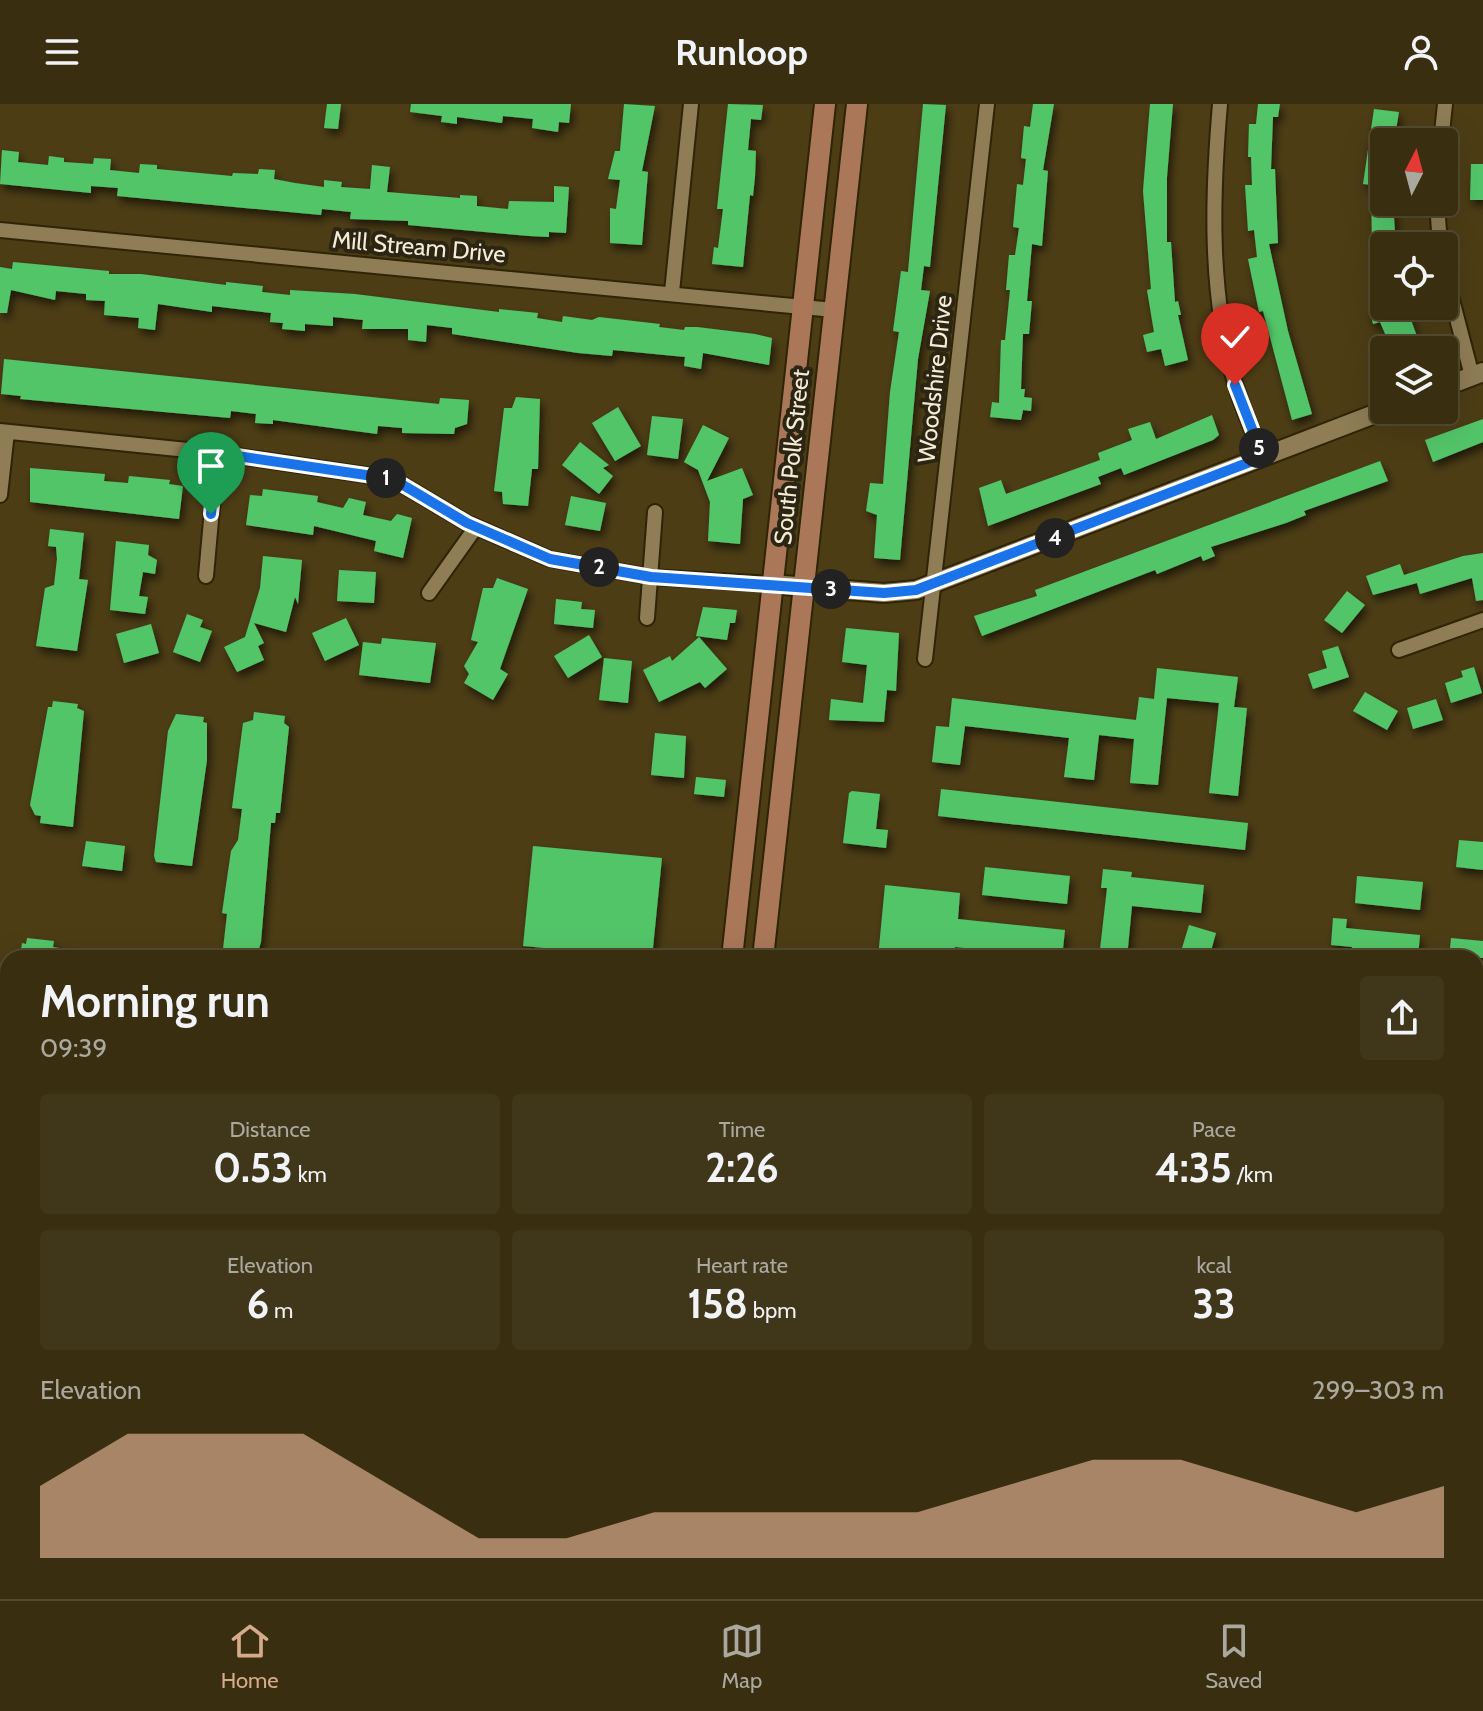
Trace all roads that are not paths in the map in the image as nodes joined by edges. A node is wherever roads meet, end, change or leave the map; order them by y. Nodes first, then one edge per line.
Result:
1 (691, 104) edge
2 (825, 104) edge
3 (857, 104) edge
4 (987, 104) edge
5 (1220, 104) edge
6 (1445, 104) edge
7 (1442, 128) edge
8 (0, 230) edge
9 (672, 292) junction
10 (803, 306) junction
11 (834, 310) junction
12 (1458, 312) edge
13 (1478, 374) edge
14 (1458, 382) edge
15 (1370, 416) edge
16 (3, 431) edge
17 (217, 453) junction
18 (1263, 457) junction
19 (0, 495) edge
20 (655, 512) dead end
21 (476, 527) junction
22 (206, 576) dead end
23 (651, 577) junction
24 (772, 584) junction
25 (934, 584) junction
26 (804, 588) junction
27 (429, 593) dead end
28 (647, 618) dead end
29 (1483, 620) edge
30 (1399, 650) dead end
31 (925, 659) dead end
32 (746, 823) junction
33 (777, 826) junction
34 (733, 950) edge
35 (764, 950) edge

1 - 9 street
2 - 10 main road, South Polk Street
3 - 11 main road, South Polk Street
4 - 25 street, Woodshire Drive
5 - 18 street
6 - 7 street
8 - 9 street, Mill Stream Drive
9 - 10 street, Mill Stream Drive
10 - 11 street, Mill Stream Drive
10 - 24 main road, South Polk Street
11 - 26 main road, South Polk Street
12 - 13 street
13 - 14 street
15 - 18 street
16 - 17 street
16 - 19 street
17 - 21 street
17 - 22 street
18 - 25 street
20 - 23 street
21 - 23 street
21 - 27 street
23 - 24 street
23 - 28 street
24 - 26 street
24 - 32 main road, South Polk Street
25 - 26 street
25 - 31 street, Woodshire Drive
26 - 33 main road, South Polk Street
29 - 30 street
32 - 33 main road
32 - 34 main road, South Polk Street
33 - 35 main road, South Polk Street

